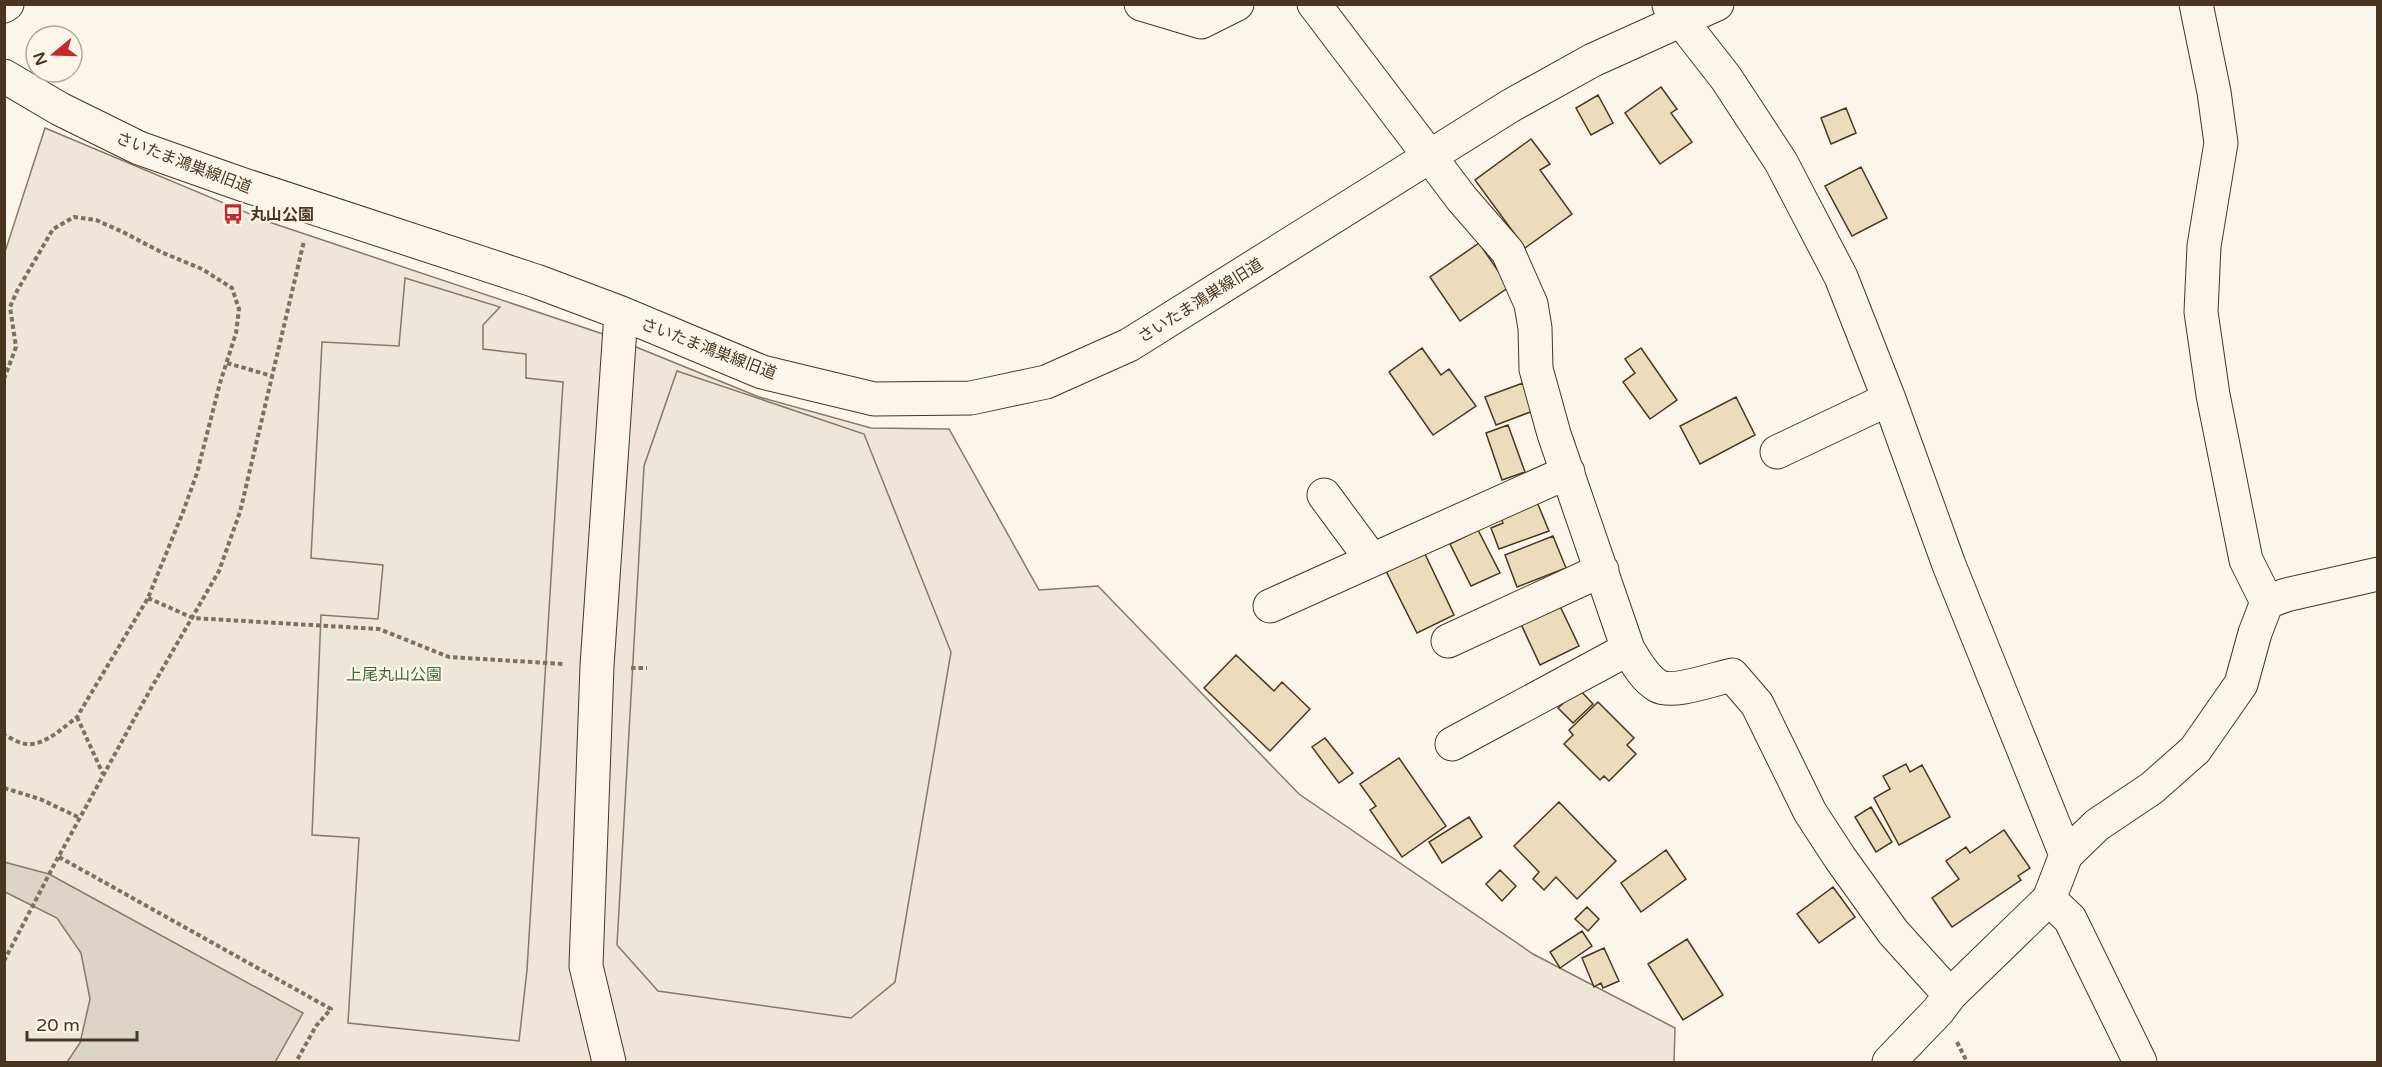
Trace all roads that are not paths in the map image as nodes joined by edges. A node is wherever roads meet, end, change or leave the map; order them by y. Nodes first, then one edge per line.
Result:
1 (1140, 4) edge
2 (1237, 4) edge
3 (1717, 4) edge
4 (2196, 4) edge
5 (1324, 8) edge
6 (1675, 12) edge
7 (4, 76) edge
8 (1429, 156) junction
9 (621, 313) junction
10 (1889, 399) junction
11 (1778, 452) dead end
12 (1568, 472) junction
13 (1324, 495) dead end
14 (1372, 560) junction
15 (1602, 570) junction
16 (2378, 574) edge
17 (2267, 602) junction
18 (1270, 606) dead end
19 (1448, 641) dead end
20 (1628, 649) junction
21 (1452, 744) dead end
22 (2066, 855) junction
23 (2049, 899) junction
24 (1950, 995) junction
25 (609, 1062) edge
26 (1889, 1062) edge
27 (2140, 1062) edge

1 - 2 street
3 - 6 street, さいたま鴻巣線旧道
4 - 17 street
5 - 8 street
6 - 8 street, さいたま鴻巣線旧道
6 - 10 street
7 - 9 street, さいたま鴻巣線旧道
8 - 9 street, さいたま鴻巣線旧道
8 - 12 street
9 - 25 street
10 - 11 street
10 - 22 street
12 - 14 street
12 - 15 street
13 - 14 street
14 - 18 street
15 - 19 street
15 - 20 street
16 - 17 street
17 - 22 street
20 - 21 street
20 - 24 street
22 - 23 street
23 - 24 street
23 - 27 street
24 - 26 street

